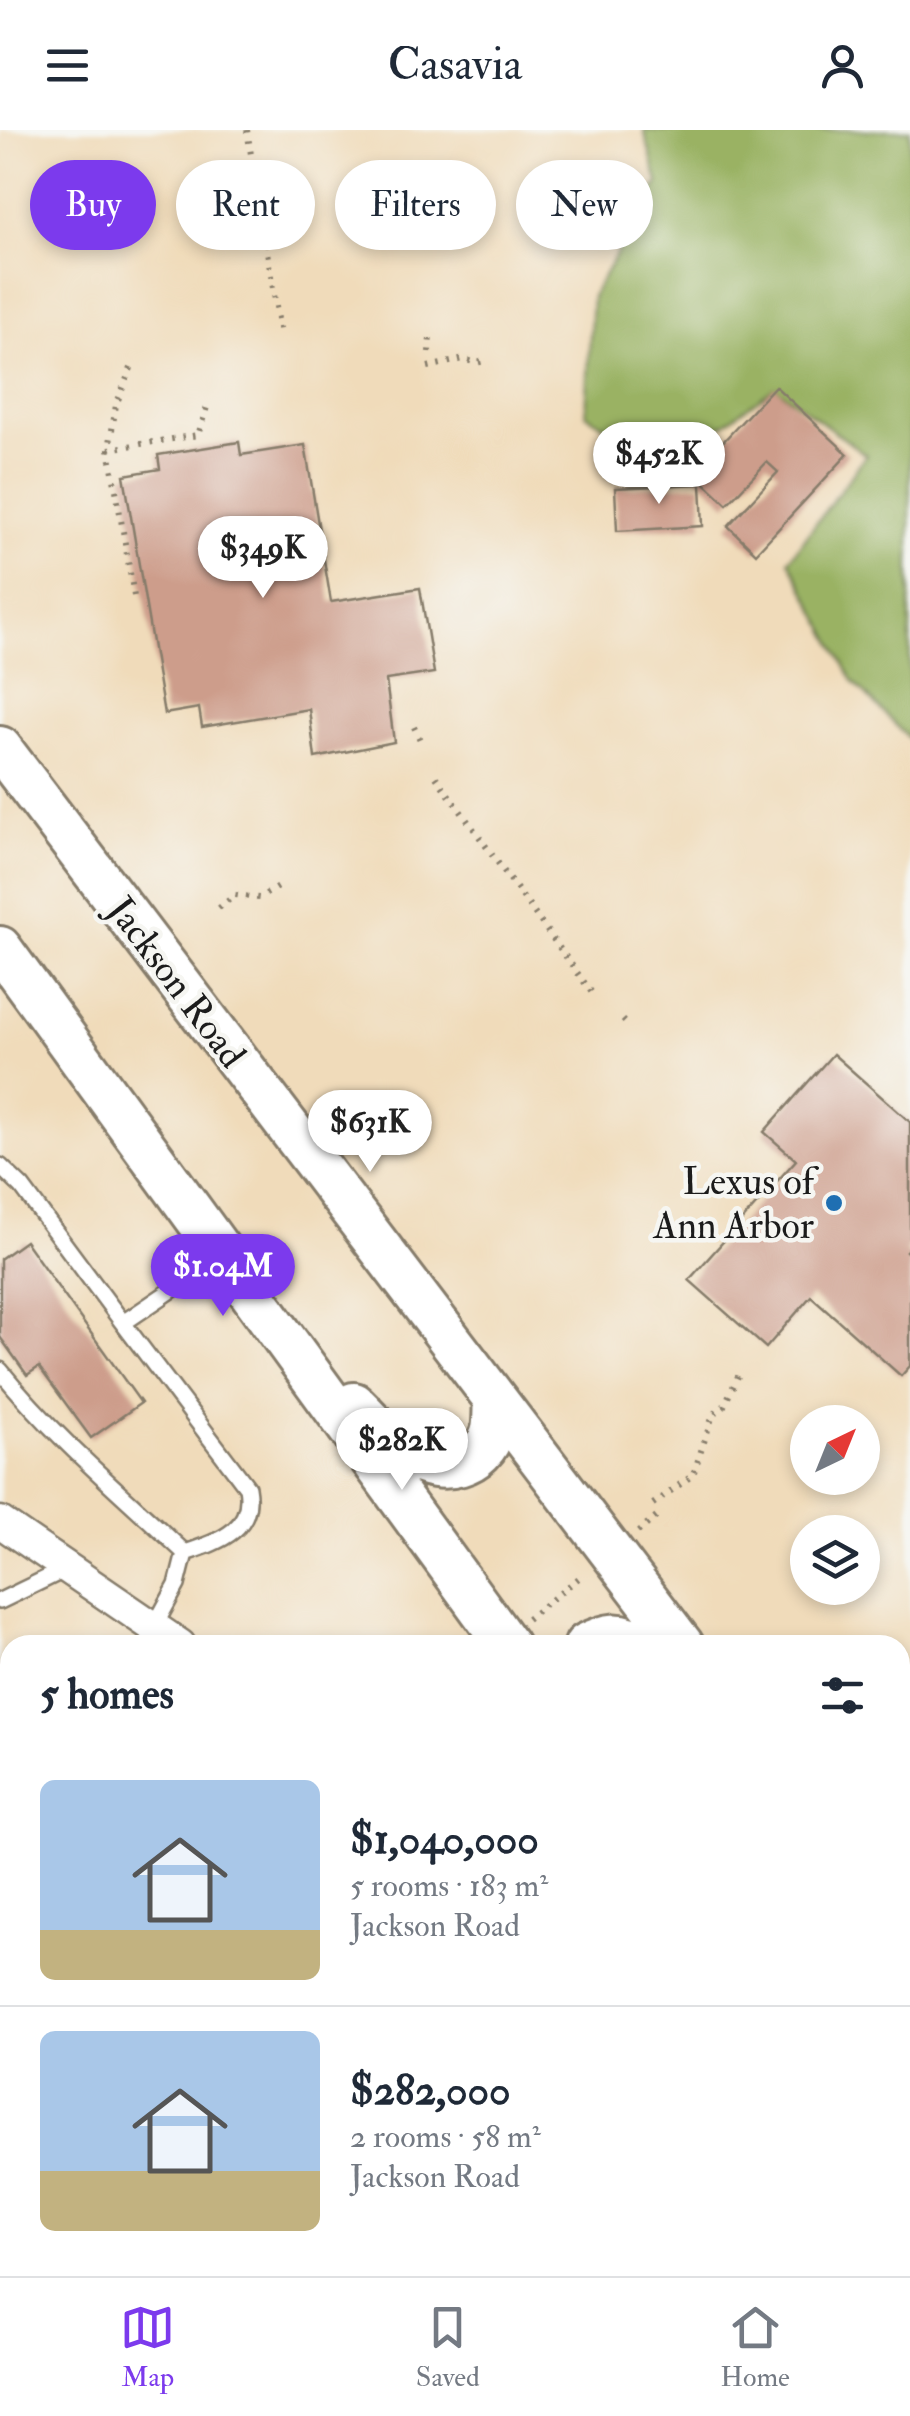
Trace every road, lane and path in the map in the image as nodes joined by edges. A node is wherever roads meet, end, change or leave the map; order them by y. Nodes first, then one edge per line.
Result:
1 (247, 130) edge
2 (280, 330) dead end
3 (430, 336) dead end
4 (430, 352) dead end
5 (488, 360) dead end
6 (428, 367) dead end
7 (131, 368) dead end
8 (209, 401) dead end
9 (110, 449) junction
10 (134, 596) dead end
11 (414, 727) dead end
12 (420, 742) dead end
13 (0, 748) edge
14 (436, 777) dead end
15 (281, 885) dead end
16 (219, 908) dead end
17 (0, 948) edge
18 (592, 993) dead end
19 (0, 1166) edge
20 (222, 1256) junction
21 (123, 1323) junction
22 (280, 1336) junction
23 (0, 1370) edge
24 (740, 1372) dead end
25 (494, 1399) junction
26 (653, 1504) dead end
27 (660, 1514) dead end
28 (0, 1522) edge
29 (629, 1539) dead end
30 (185, 1553) junction
31 (68, 1568) junction
32 (590, 1569) dead end
33 (0, 1601) edge
34 (154, 1627) junction
35 (516, 1632) edge
36 (166, 1635) edge
37 (674, 1635) edge

1 - 2 path
3 - 4 path
5 - 6 path
7 - 9 path
8 - 9 path
9 - 10 path
11 - 12 path
13 - 25 main road, Jackson Road
14 - 18 path
15 - 16 path
17 - 20 main road
19 - 21 lane
20 - 21 lane
20 - 22 main road
21 - 30 lane
22 - 25 main road
22 - 35 main road
23 - 30 lane
24 - 26 path
25 - 37 main road, Jackson Road
27 - 29 path
28 - 31 street
30 - 34 lane
31 - 33 lane
31 - 34 street
32 - 35 path
34 - 36 street

